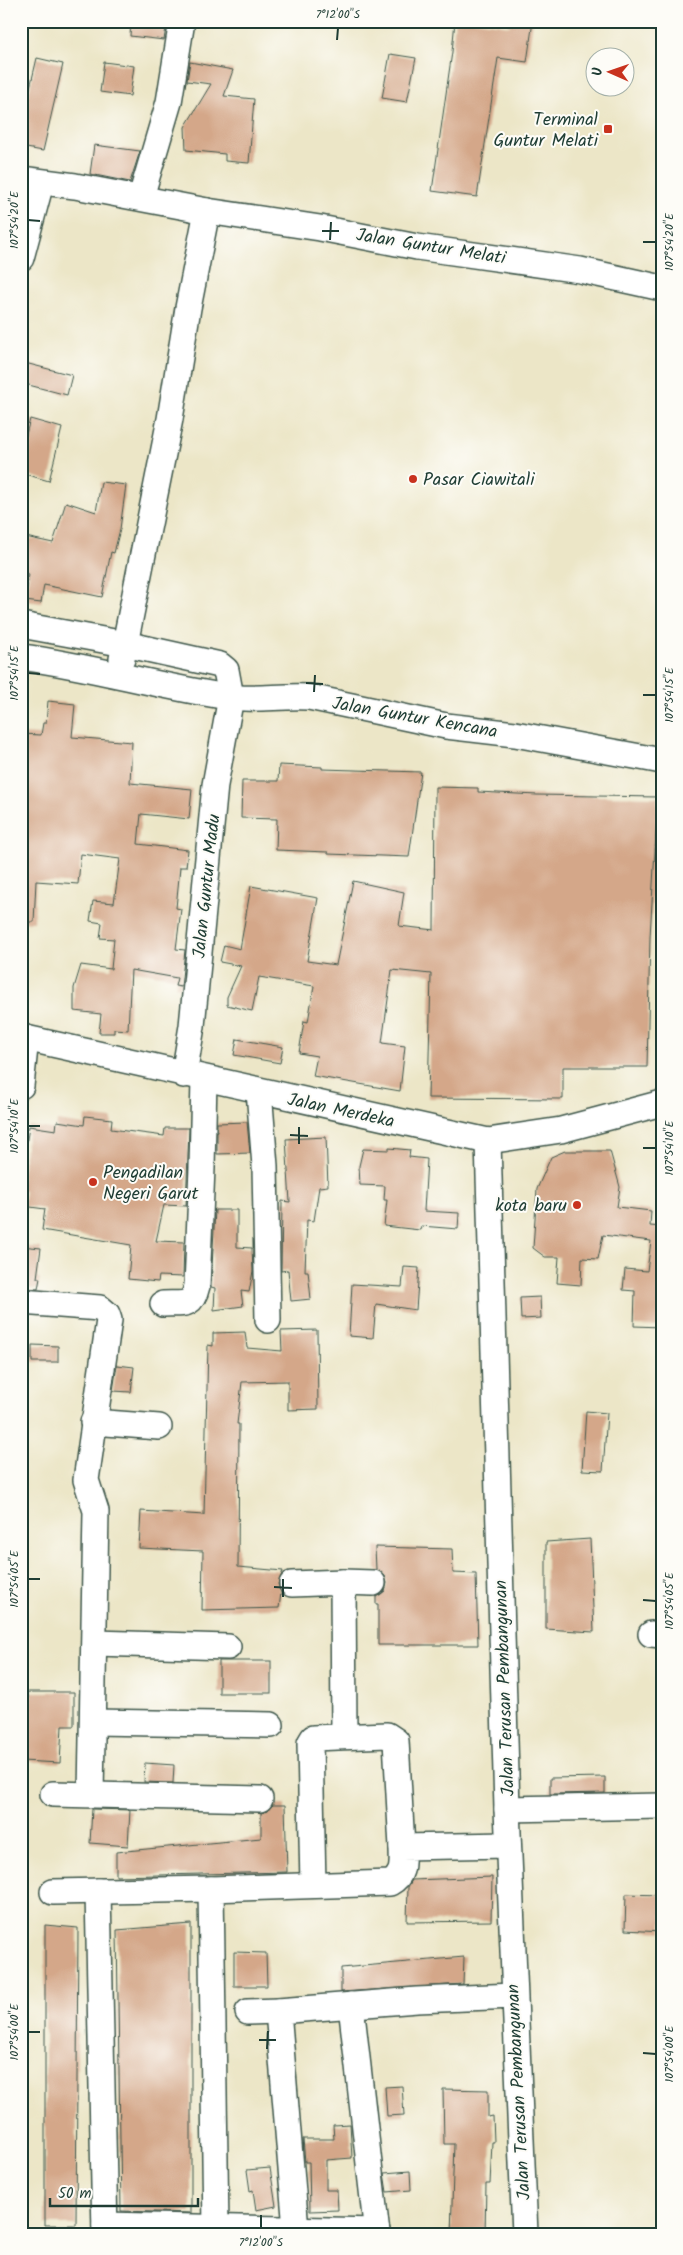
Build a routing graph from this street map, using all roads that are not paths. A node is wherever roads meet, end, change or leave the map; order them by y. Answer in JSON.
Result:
{"nodes":[{"id":1,"x":182,"y":21,"type":"edge"},
{"id":2,"x":31,"y":181,"type":"edge"},
{"id":3,"x":141,"y":198,"type":"junction"},
{"id":4,"x":208,"y":211,"type":"junction"},
{"id":5,"x":21,"y":258,"type":"edge"},
{"id":6,"x":662,"y":288,"type":"edge"},
{"id":7,"x":21,"y":626,"type":"edge"},
{"id":8,"x":125,"y":644,"type":"junction"},
{"id":9,"x":21,"y":657,"type":"edge"},
{"id":10,"x":118,"y":677,"type":"junction"},
{"id":11,"x":231,"y":697,"type":"junction"},
{"id":12,"x":662,"y":760,"type":"edge"},
{"id":13,"x":24,"y":1038,"type":"edge"},
{"id":14,"x":194,"y":1077,"type":"junction"},
{"id":15,"x":21,"y":1086,"type":"edge"},
{"id":16,"x":259,"y":1091,"type":"junction"},
{"id":17,"x":662,"y":1103,"type":"edge"},
{"id":18,"x":488,"y":1141,"type":"junction"},
{"id":19,"x":21,"y":1302,"type":"edge"},
{"id":20,"x":163,"y":1304,"type":"dead end"},
{"id":21,"x":268,"y":1320,"type":"dead end"},
{"id":22,"x":93,"y":1422,"type":"junction"},
{"id":23,"x":159,"y":1427,"type":"dead end"},
{"id":24,"x":343,"y":1582,"type":"junction"},
{"id":25,"x":373,"y":1583,"type":"dead end"},
{"id":26,"x":292,"y":1584,"type":"dead end"},
{"id":27,"x":95,"y":1643,"type":"junction"},
{"id":28,"x":228,"y":1647,"type":"dead end"},
{"id":29,"x":93,"y":1722,"type":"junction"},
{"id":30,"x":271,"y":1725,"type":"dead end"},
{"id":31,"x":344,"y":1736,"type":"junction"},
{"id":32,"x":53,"y":1794,"type":"dead end"},
{"id":33,"x":91,"y":1794,"type":"junction"},
{"id":34,"x":260,"y":1799,"type":"dead end"},
{"id":35,"x":662,"y":1806,"type":"edge"},
{"id":36,"x":507,"y":1809,"type":"junction"},
{"id":37,"x":508,"y":1845,"type":"junction"},
{"id":38,"x":402,"y":1847,"type":"junction"},
{"id":39,"x":313,"y":1885,"type":"junction"},
{"id":40,"x":210,"y":1889,"type":"junction"},
{"id":41,"x":98,"y":1891,"type":"junction"},
{"id":42,"x":53,"y":1892,"type":"dead end"},
{"id":43,"x":514,"y":1996,"type":"junction"},
{"id":44,"x":351,"y":2004,"type":"junction"},
{"id":45,"x":278,"y":2011,"type":"junction"},
{"id":46,"x":248,"y":2012,"type":"dead end"},
{"id":47,"x":216,"y":2228,"type":"junction"},
{"id":48,"x":105,"y":2229,"type":"edge"},
{"id":49,"x":296,"y":2229,"type":"junction"},
{"id":50,"x":377,"y":2232,"type":"edge"},
{"id":51,"x":525,"y":2234,"type":"edge"}],
"edges":[{"from":1,"to":3,"type":"street"},
{"from":2,"to":3,"type":"street","name":"Jalan Guntur Melati"},
{"from":2,"to":5,"type":"street"},
{"from":3,"to":4,"type":"street","name":"Jalan Guntur Melati"},
{"from":4,"to":6,"type":"street","name":"Jalan Guntur Melati"},
{"from":4,"to":8,"type":"street"},
{"from":7,"to":8,"type":"street"},
{"from":8,"to":10,"type":"street"},
{"from":8,"to":11,"type":"street"},
{"from":9,"to":10,"type":"street","name":"Jalan Guntur Kencana"},
{"from":10,"to":11,"type":"street","name":"Jalan Guntur Kencana"},
{"from":11,"to":12,"type":"street","name":"Jalan Guntur Kencana"},
{"from":11,"to":14,"type":"street","name":"Jalan Guntur Madu"},
{"from":13,"to":14,"type":"street","name":"Jalan Merdeka"},
{"from":13,"to":15,"type":"street"},
{"from":14,"to":16,"type":"street","name":"Jalan Merdeka"},
{"from":14,"to":20,"type":"street","name":"Jalan Guntur Madu"},
{"from":16,"to":18,"type":"street","name":"Jalan Merdeka"},
{"from":16,"to":21,"type":"street"},
{"from":17,"to":18,"type":"street","name":"Jalan Merdeka"},
{"from":18,"to":36,"type":"street","name":"Jalan Terusan Pembangunan"},
{"from":19,"to":22,"type":"street"},
{"from":22,"to":23,"type":"street"},
{"from":22,"to":27,"type":"street"},
{"from":24,"to":25,"type":"street"},
{"from":24,"to":26,"type":"street"},
{"from":24,"to":31,"type":"street"},
{"from":27,"to":28,"type":"street"},
{"from":27,"to":29,"type":"street"},
{"from":29,"to":30,"type":"street"},
{"from":29,"to":33,"type":"street"},
{"from":31,"to":38,"type":"street"},
{"from":31,"to":39,"type":"street"},
{"from":32,"to":33,"type":"street"},
{"from":33,"to":34,"type":"street"},
{"from":35,"to":36,"type":"street"},
{"from":36,"to":37,"type":"street","name":"Jalan Terusan Pembangunan"},
{"from":37,"to":38,"type":"street"},
{"from":37,"to":43,"type":"street","name":"Jalan Terusan Pembangunan"},
{"from":38,"to":39,"type":"street"},
{"from":39,"to":40,"type":"street"},
{"from":40,"to":41,"type":"street"},
{"from":40,"to":47,"type":"street"},
{"from":41,"to":42,"type":"street"},
{"from":41,"to":48,"type":"street"},
{"from":43,"to":44,"type":"street"},
{"from":43,"to":51,"type":"street","name":"Jalan Terusan Pembangunan"},
{"from":44,"to":45,"type":"street"},
{"from":44,"to":50,"type":"street"},
{"from":45,"to":46,"type":"street"},
{"from":45,"to":49,"type":"street"},
{"from":47,"to":48,"type":"street"},
{"from":47,"to":49,"type":"street"},
{"from":49,"to":50,"type":"street"}]}
